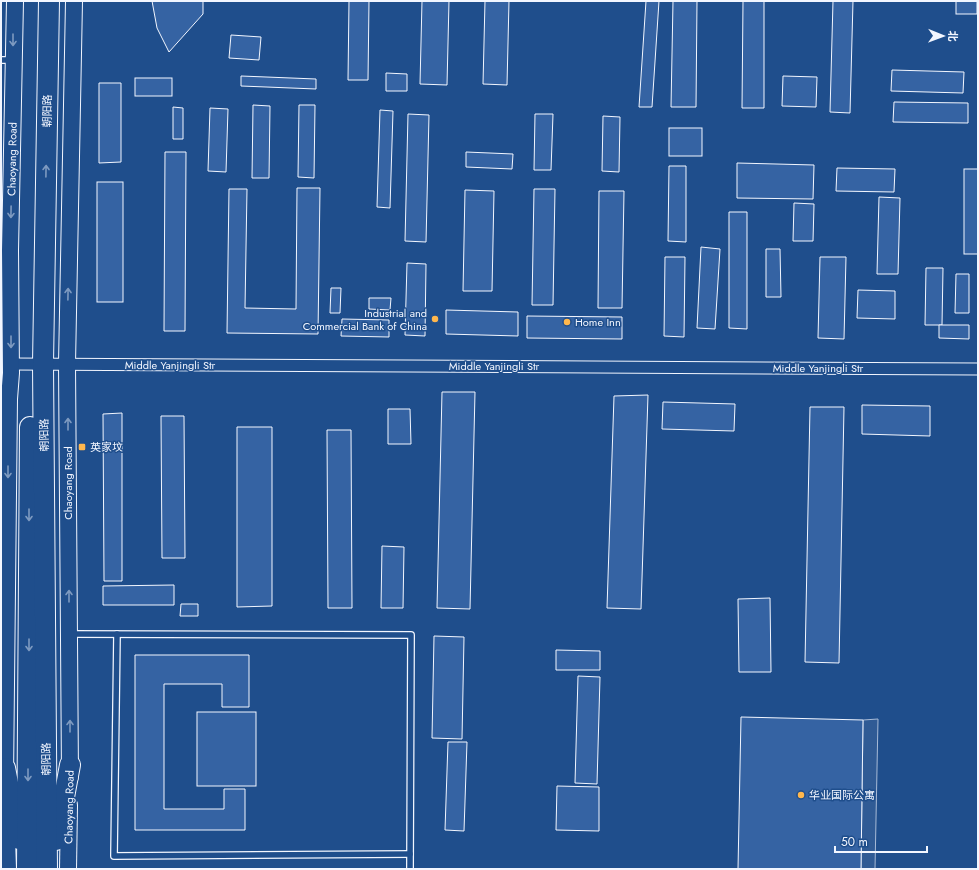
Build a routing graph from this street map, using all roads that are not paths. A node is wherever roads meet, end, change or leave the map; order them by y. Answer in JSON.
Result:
{"nodes":[{"id":1,"x":15,"y":1,"type":"edge"},
{"id":2,"x":36,"y":1,"type":"edge"},
{"id":3,"x":49,"y":1,"type":"edge"},
{"id":4,"x":74,"y":1,"type":"edge"},
{"id":5,"x":7,"y":60,"type":"edge"},
{"id":6,"x":28,"y":364,"type":"junction"},
{"id":7,"x":67,"y":364,"type":"junction"},
{"id":8,"x":978,"y":369,"type":"edge"},
{"id":9,"x":5,"y":544,"type":"edge"},
{"id":10,"x":69,"y":634,"type":"junction"},
{"id":11,"x":117,"y":634,"type":"junction"},
{"id":12,"x":70,"y":765,"type":"junction"},
{"id":13,"x":5,"y":768,"type":"junction"},
{"id":14,"x":410,"y":854,"type":"junction"},
{"id":15,"x":8,"y":869,"type":"edge"},
{"id":16,"x":26,"y":869,"type":"edge"},
{"id":17,"x":49,"y":869,"type":"edge"},
{"id":18,"x":68,"y":869,"type":"edge"},
{"id":19,"x":410,"y":869,"type":"edge"}],
"edges":[{"from":1,"to":5,"type":"street","name":"Chaoyang Road","one_way":true},
{"from":2,"to":6,"type":"highway","name":"朝阳路"},
{"from":6,"to":3,"type":"highway","name":"朝阳路","one_way":true},
{"from":7,"to":4,"type":"street","name":"Chaoyang Road","one_way":true},
{"from":5,"to":6,"type":"street","name":"Chaoyang Road","one_way":true},
{"from":6,"to":7,"type":"street","name":"Middle Yanjingli Str"},
{"from":6,"to":9,"type":"street","name":"Chaoyang Road","one_way":true},
{"from":6,"to":16,"type":"highway","name":"朝阳路","one_way":true},
{"from":6,"to":17,"type":"highway","name":"朝阳路"},
{"from":7,"to":8,"type":"street","name":"Middle Yanjingli Str"},
{"from":10,"to":7,"type":"street","name":"Chaoyang Road","one_way":true},
{"from":9,"to":13,"type":"street","name":"Chaoyang Road"},
{"from":10,"to":11,"type":"lane"},
{"from":12,"to":10,"type":"street","name":"Chaoyang Road","one_way":true},
{"from":11,"to":14,"type":"lane"},
{"from":11,"to":14,"type":"lane"},
{"from":12,"to":17,"type":"highway"},
{"from":12,"to":18,"type":"street","name":"Chaoyang Road"},
{"from":13,"to":15,"type":"street","name":"Chaoyang Road"},
{"from":13,"to":16,"type":"highway"},
{"from":14,"to":19,"type":"lane"}]}
